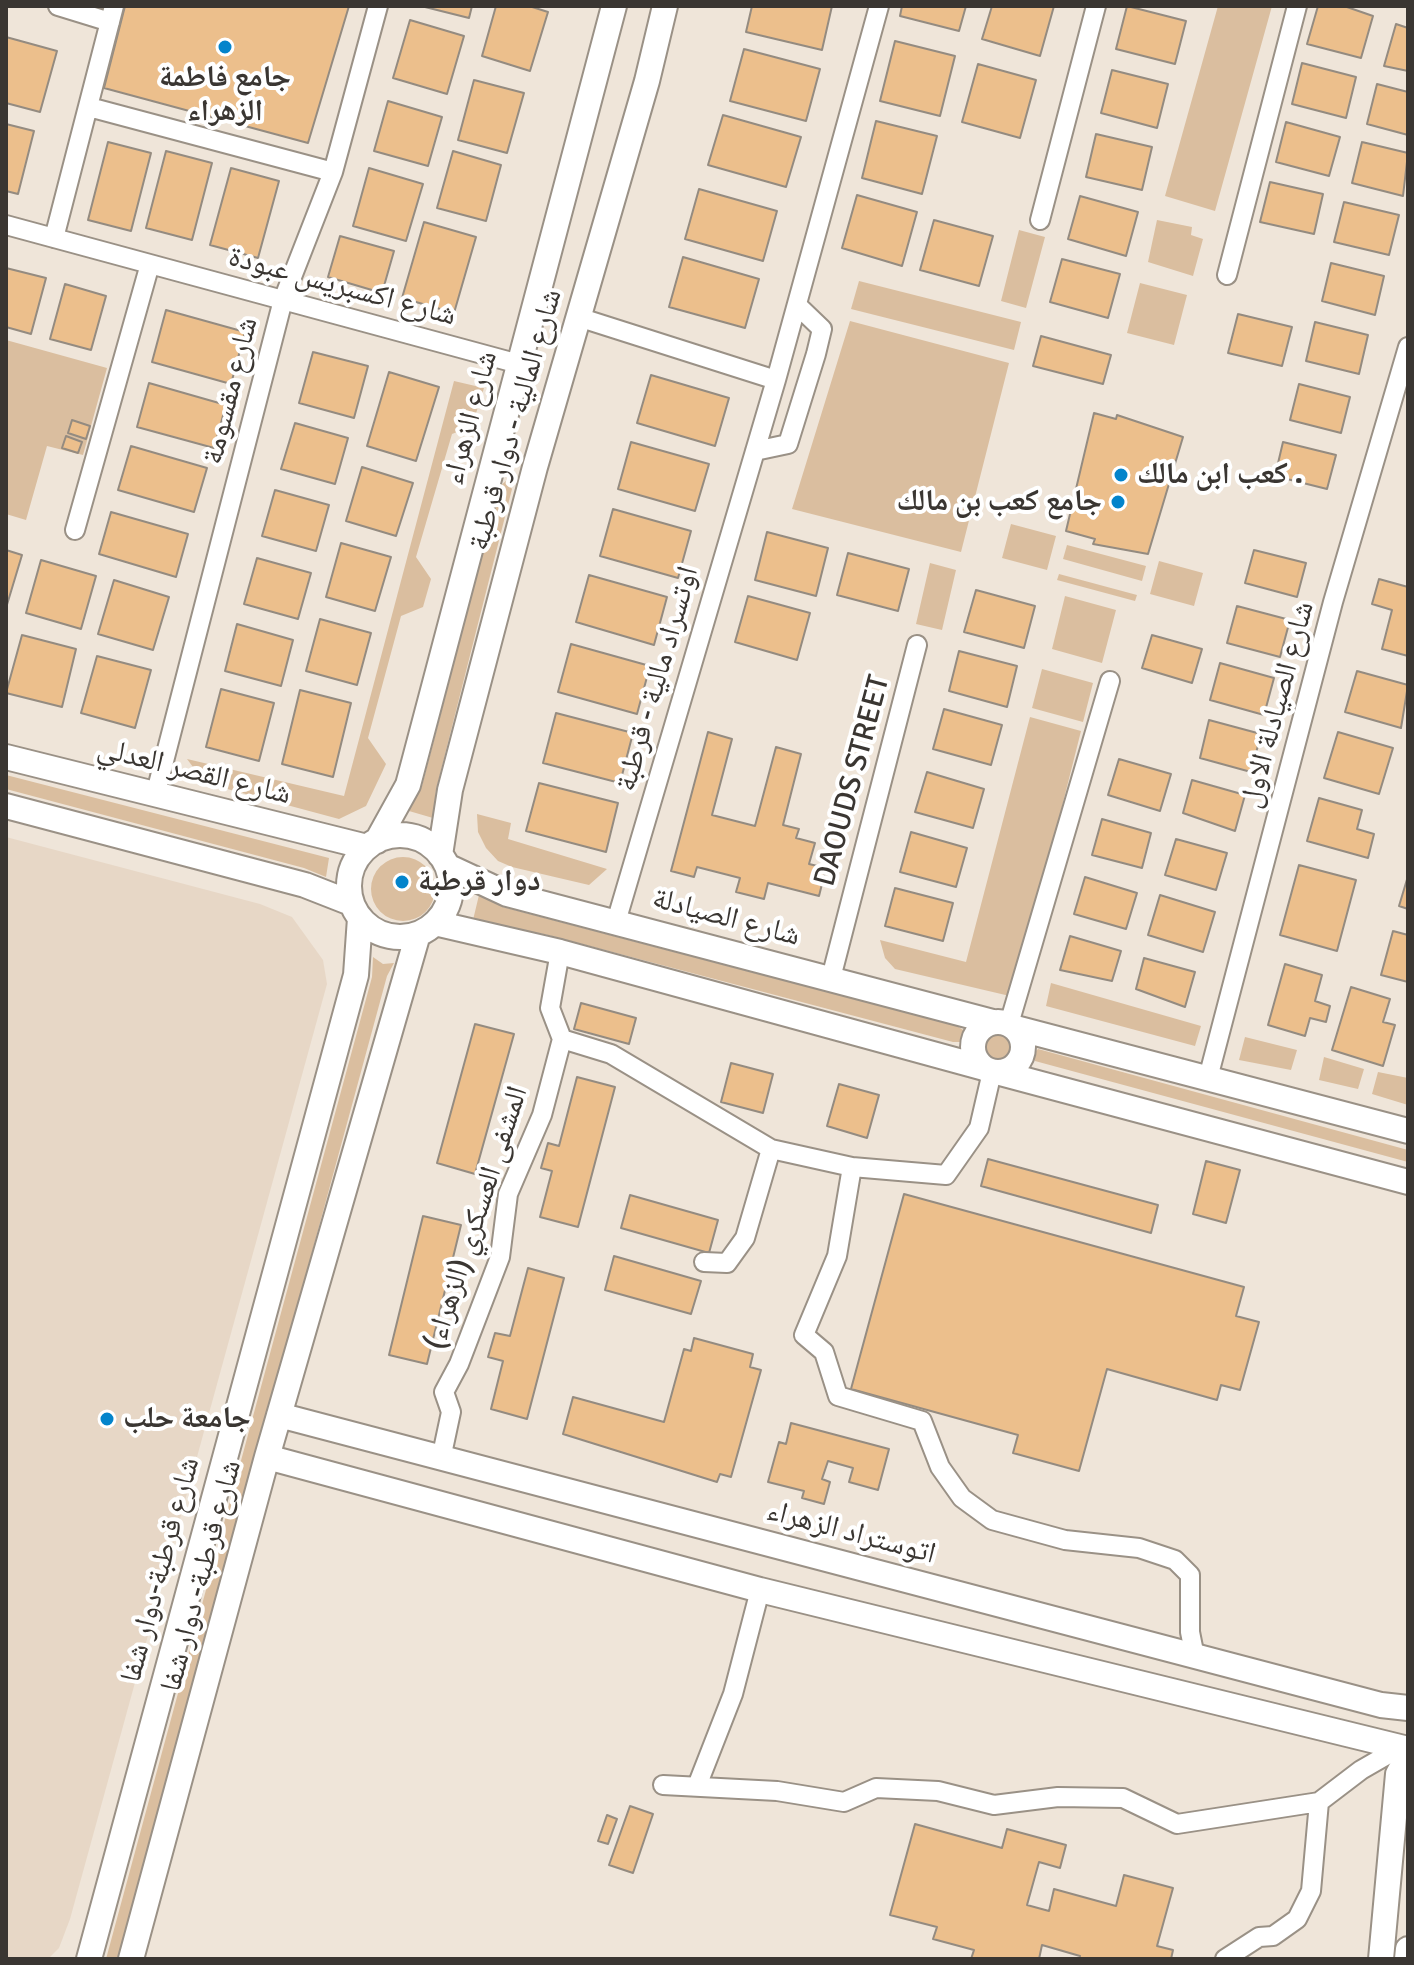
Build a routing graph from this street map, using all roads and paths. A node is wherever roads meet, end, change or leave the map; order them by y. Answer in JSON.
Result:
{"nodes":[{"id":1,"x":58,"y":6,"type":"edge"},
{"id":2,"x":378,"y":6,"type":"edge"},
{"id":3,"x":614,"y":6,"type":"edge"},
{"id":4,"x":665,"y":6,"type":"edge"},
{"id":5,"x":879,"y":6,"type":"edge"},
{"id":6,"x":1096,"y":6,"type":"edge"},
{"id":7,"x":1297,"y":6,"type":"edge"},
{"id":8,"x":112,"y":14,"type":"edge"},
{"id":9,"x":89,"y":107,"type":"junction"},
{"id":10,"x":333,"y":172,"type":"junction"},
{"id":11,"x":1040,"y":220,"type":"dead end"},
{"id":12,"x":6,"y":225,"type":"edge"},
{"id":13,"x":54,"y":238,"type":"junction"},
{"id":14,"x":150,"y":264,"type":"junction"},
{"id":15,"x":1227,"y":275,"type":"dead end"},
{"id":16,"x":283,"y":300,"type":"junction"},
{"id":17,"x":797,"y":305,"type":"junction"},
{"id":18,"x":578,"y":317,"type":"junction"},
{"id":19,"x":1408,"y":347,"type":"edge"},
{"id":20,"x":519,"y":364,"type":"junction"},
{"id":21,"x":776,"y":380,"type":"junction"},
{"id":22,"x":755,"y":451,"type":"junction"},
{"id":23,"x":494,"y":458,"type":"junction"},
{"id":24,"x":535,"y":467,"type":"junction"},
{"id":25,"x":75,"y":530,"type":"dead end"},
{"id":26,"x":917,"y":645,"type":"dead end"},
{"id":27,"x":1110,"y":681,"type":"dead end"},
{"id":28,"x":6,"y":757,"type":"edge"},
{"id":29,"x":155,"y":796,"type":"junction"},
{"id":30,"x":6,"y":806,"type":"edge"},
{"id":31,"x":372,"y":844,"type":"junction"},
{"id":32,"x":444,"y":860,"type":"junction"},
{"id":33,"x":356,"y":910,"type":"junction"},
{"id":34,"x":616,"y":922,"type":"junction"},
{"id":35,"x":427,"y":928,"type":"junction"},
{"id":36,"x":560,"y":952,"type":"junction"},
{"id":37,"x":831,"y":978,"type":"junction"},
{"id":38,"x":1006,"y":1025,"type":"junction"},
{"id":39,"x":562,"y":1039,"type":"junction"},
{"id":40,"x":992,"y":1071,"type":"junction"},
{"id":41,"x":1208,"y":1078,"type":"junction"},
{"id":42,"x":1408,"y":1131,"type":"edge"},
{"id":43,"x":771,"y":1149,"type":"junction"},
{"id":44,"x":852,"y":1167,"type":"junction"},
{"id":45,"x":1408,"y":1182,"type":"edge"},
{"id":46,"x":704,"y":1262,"type":"dead end"},
{"id":47,"x":279,"y":1415,"type":"junction"},
{"id":48,"x":267,"y":1457,"type":"junction"},
{"id":49,"x":441,"y":1459,"type":"junction"},
{"id":50,"x":760,"y":1590,"type":"junction"},
{"id":51,"x":1195,"y":1657,"type":"junction"},
{"id":52,"x":1408,"y":1708,"type":"edge"},
{"id":53,"x":1406,"y":1750,"type":"edge"},
{"id":54,"x":663,"y":1785,"type":"dead end"},
{"id":55,"x":697,"y":1786,"type":"junction"},
{"id":56,"x":1319,"y":1802,"type":"junction"},
{"id":57,"x":1397,"y":1901,"type":"edge"},
{"id":58,"x":1408,"y":1949,"type":"edge"},
{"id":59,"x":89,"y":1959,"type":"edge"},
{"id":60,"x":131,"y":1959,"type":"edge"},
{"id":61,"x":1225,"y":1959,"type":"edge"},
{"id":62,"x":1381,"y":1959,"type":"edge"},
{"id":63,"x":1407,"y":1959,"type":"edge"}],
"edges":[{"from":1,"to":8,"type":"street"},
{"from":2,"to":10,"type":"street","name":"شارع مقسومة"},
{"from":3,"to":20,"type":"street","name":"شارع الزهراء"},
{"from":4,"to":18,"type":"street","name":"شارع المالية - دوار قرطبة"},
{"from":5,"to":17,"type":"street","name":"اوتسراد مالية - قرطبة"},
{"from":6,"to":11,"type":"street"},
{"from":7,"to":15,"type":"street"},
{"from":8,"to":9,"type":"street"},
{"from":9,"to":10,"type":"street"},
{"from":9,"to":13,"type":"street"},
{"from":10,"to":16,"type":"street","name":"شارع مقسومة"},
{"from":12,"to":13,"type":"street","name":"شارع اكسبريس عبودة"},
{"from":13,"to":14,"type":"street","name":"شارع اكسبريس عبودة"},
{"from":14,"to":16,"type":"street","name":"شارع اكسبريس عبودة"},
{"from":14,"to":25,"type":"street"},
{"from":16,"to":20,"type":"street","name":"شارع اكسبريس عبودة"},
{"from":16,"to":29,"type":"street","name":"شارع مقسومة"},
{"from":17,"to":21,"type":"street","name":"اوتسراد مالية - قرطبة"},
{"from":17,"to":22,"type":"street"},
{"from":18,"to":21,"type":"street"},
{"from":18,"to":24,"type":"street","name":"شارع المالية - دوار قرطبة"},
{"from":19,"to":41,"type":"street","name":"شارع الصيادلة الاول"},
{"from":20,"to":23,"type":"street","name":"شارع الزهراء"},
{"from":21,"to":22,"type":"street","name":"اوتسراد مالية - قرطبة"},
{"from":22,"to":34,"type":"street","name":"اوتسراد مالية - قرطبة"},
{"from":23,"to":24,"type":"street"},
{"from":23,"to":31,"type":"street","name":"شارع الزهراء"},
{"from":24,"to":32,"type":"street","name":"شارع المالية - دوار قرطبة"},
{"from":26,"to":37,"type":"street","name":"DAOUDS STREET"},
{"from":27,"to":38,"type":"street"},
{"from":28,"to":29,"type":"street","name":"شارع القصر العدلي"},
{"from":29,"to":31,"type":"street","name":"شارع القصر العدلي"},
{"from":30,"to":33,"type":"street"},
{"from":31,"to":32,"type":"street"},
{"from":31,"to":33,"type":"street"},
{"from":32,"to":34,"type":"street","name":"شارع الصيادلة"},
{"from":32,"to":35,"type":"street"},
{"from":33,"to":35,"type":"street"},
{"from":33,"to":59,"type":"street","name":"شارع قرطبة-دوار شفا"},
{"from":34,"to":37,"type":"street","name":"شارع الصيادلة"},
{"from":35,"to":36,"type":"street"},
{"from":35,"to":47,"type":"street","name":"شارع قرطبة- دوار شفا"},
{"from":36,"to":39,"type":"street"},
{"from":36,"to":40,"type":"street"},
{"from":37,"to":38,"type":"street","name":"شارع الصيادلة"},
{"from":38,"to":40,"type":"street"},
{"from":38,"to":40,"type":"street"},
{"from":38,"to":41,"type":"street","name":"شارع الصيادلة"},
{"from":39,"to":43,"type":"street"},
{"from":39,"to":49,"type":"street","name":"المشفى العسكري (الزهراء)"},
{"from":40,"to":44,"type":"street"},
{"from":40,"to":45,"type":"street"},
{"from":41,"to":42,"type":"street","name":"شارع الصيادلة"},
{"from":43,"to":44,"type":"street"},
{"from":43,"to":46,"type":"street"},
{"from":44,"to":51,"type":"street"},
{"from":47,"to":48,"type":"street","name":"شارع قرطبة- دوار شفا"},
{"from":47,"to":49,"type":"street","name":"اتوستراد الزهراء"},
{"from":48,"to":50,"type":"street"},
{"from":48,"to":60,"type":"street","name":"شارع قرطبة- دوار شفا"},
{"from":49,"to":51,"type":"street","name":"اتوستراد الزهراء"},
{"from":50,"to":53,"type":"street"},
{"from":50,"to":55,"type":"street"},
{"from":51,"to":52,"type":"street","name":"اتوستراد الزهراء"},
{"from":53,"to":56,"type":"street"},
{"from":53,"to":57,"type":"street"},
{"from":54,"to":55,"type":"street"},
{"from":55,"to":56,"type":"street"},
{"from":56,"to":61,"type":"street"},
{"from":57,"to":62,"type":"street"},
{"from":58,"to":63,"type":"street"}]}
